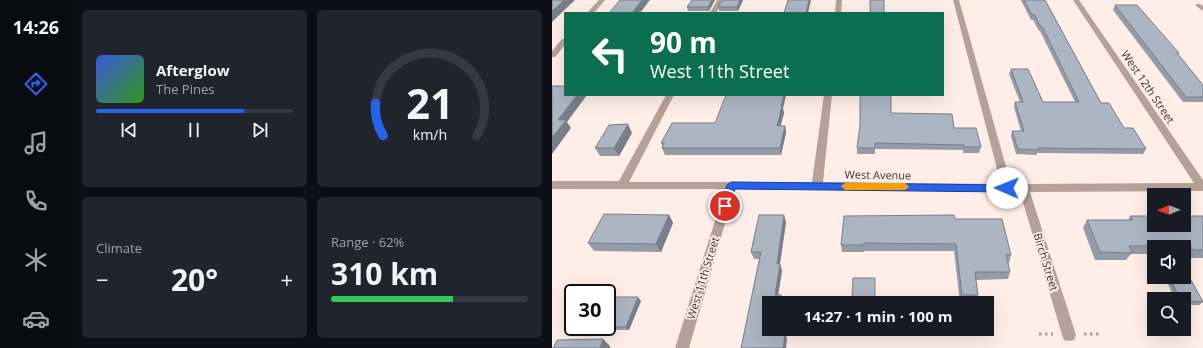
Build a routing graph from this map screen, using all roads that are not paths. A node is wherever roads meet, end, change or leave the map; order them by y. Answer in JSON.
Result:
{"nodes":[{"id":1,"x":602,"y":0,"type":"edge"},
{"id":2,"x":720,"y":0,"type":"edge"},
{"id":3,"x":839,"y":0,"type":"edge"},
{"id":4,"x":956,"y":0,"type":"edge"},
{"id":5,"x":1076,"y":0,"type":"edge"},
{"id":6,"x":591,"y":12,"type":"edge"},
{"id":7,"x":714,"y":12,"type":"edge"},
{"id":8,"x":838,"y":12,"type":"edge"},
{"id":9,"x":564,"y":42,"type":"edge"},
{"id":10,"x":552,"y":55,"type":"edge"},
{"id":11,"x":669,"y":96,"type":"edge"},
{"id":12,"x":828,"y":96,"type":"edge"},
{"id":13,"x":552,"y":185,"type":"edge"},
{"id":14,"x":731,"y":185,"type":"junction"},
{"id":15,"x":622,"y":186,"type":"junction"},
{"id":16,"x":817,"y":186,"type":"junction"},
{"id":17,"x":1202,"y":187,"type":"edge"},
{"id":18,"x":1007,"y":188,"type":"junction"},
{"id":19,"x":1024,"y":188,"type":"junction"},
{"id":20,"x":1069,"y":335,"type":"dead end"},
{"id":21,"x":682,"y":348,"type":"edge"}],
"edges":[{"from":1,"to":6,"type":"street"},
{"from":2,"to":7,"type":"street"},
{"from":3,"to":8,"type":"street"},
{"from":4,"to":18,"type":"street"},
{"from":5,"to":17,"type":"street","name":"West 12th Street"},
{"from":9,"to":10,"type":"street"},
{"from":11,"to":15,"type":"street"},
{"from":12,"to":16,"type":"street"},
{"from":13,"to":15,"type":"street","name":"West Avenue"},
{"from":14,"to":15,"type":"street","name":"West Avenue"},
{"from":14,"to":16,"type":"street","name":"West Avenue"},
{"from":14,"to":21,"type":"street","name":"West 11th Street"},
{"from":16,"to":18,"type":"street","name":"West Avenue"},
{"from":17,"to":19,"type":"street","name":"West Avenue"},
{"from":18,"to":19,"type":"street","name":"West Avenue"},
{"from":19,"to":20,"type":"street","name":"Birch Street"}]}
